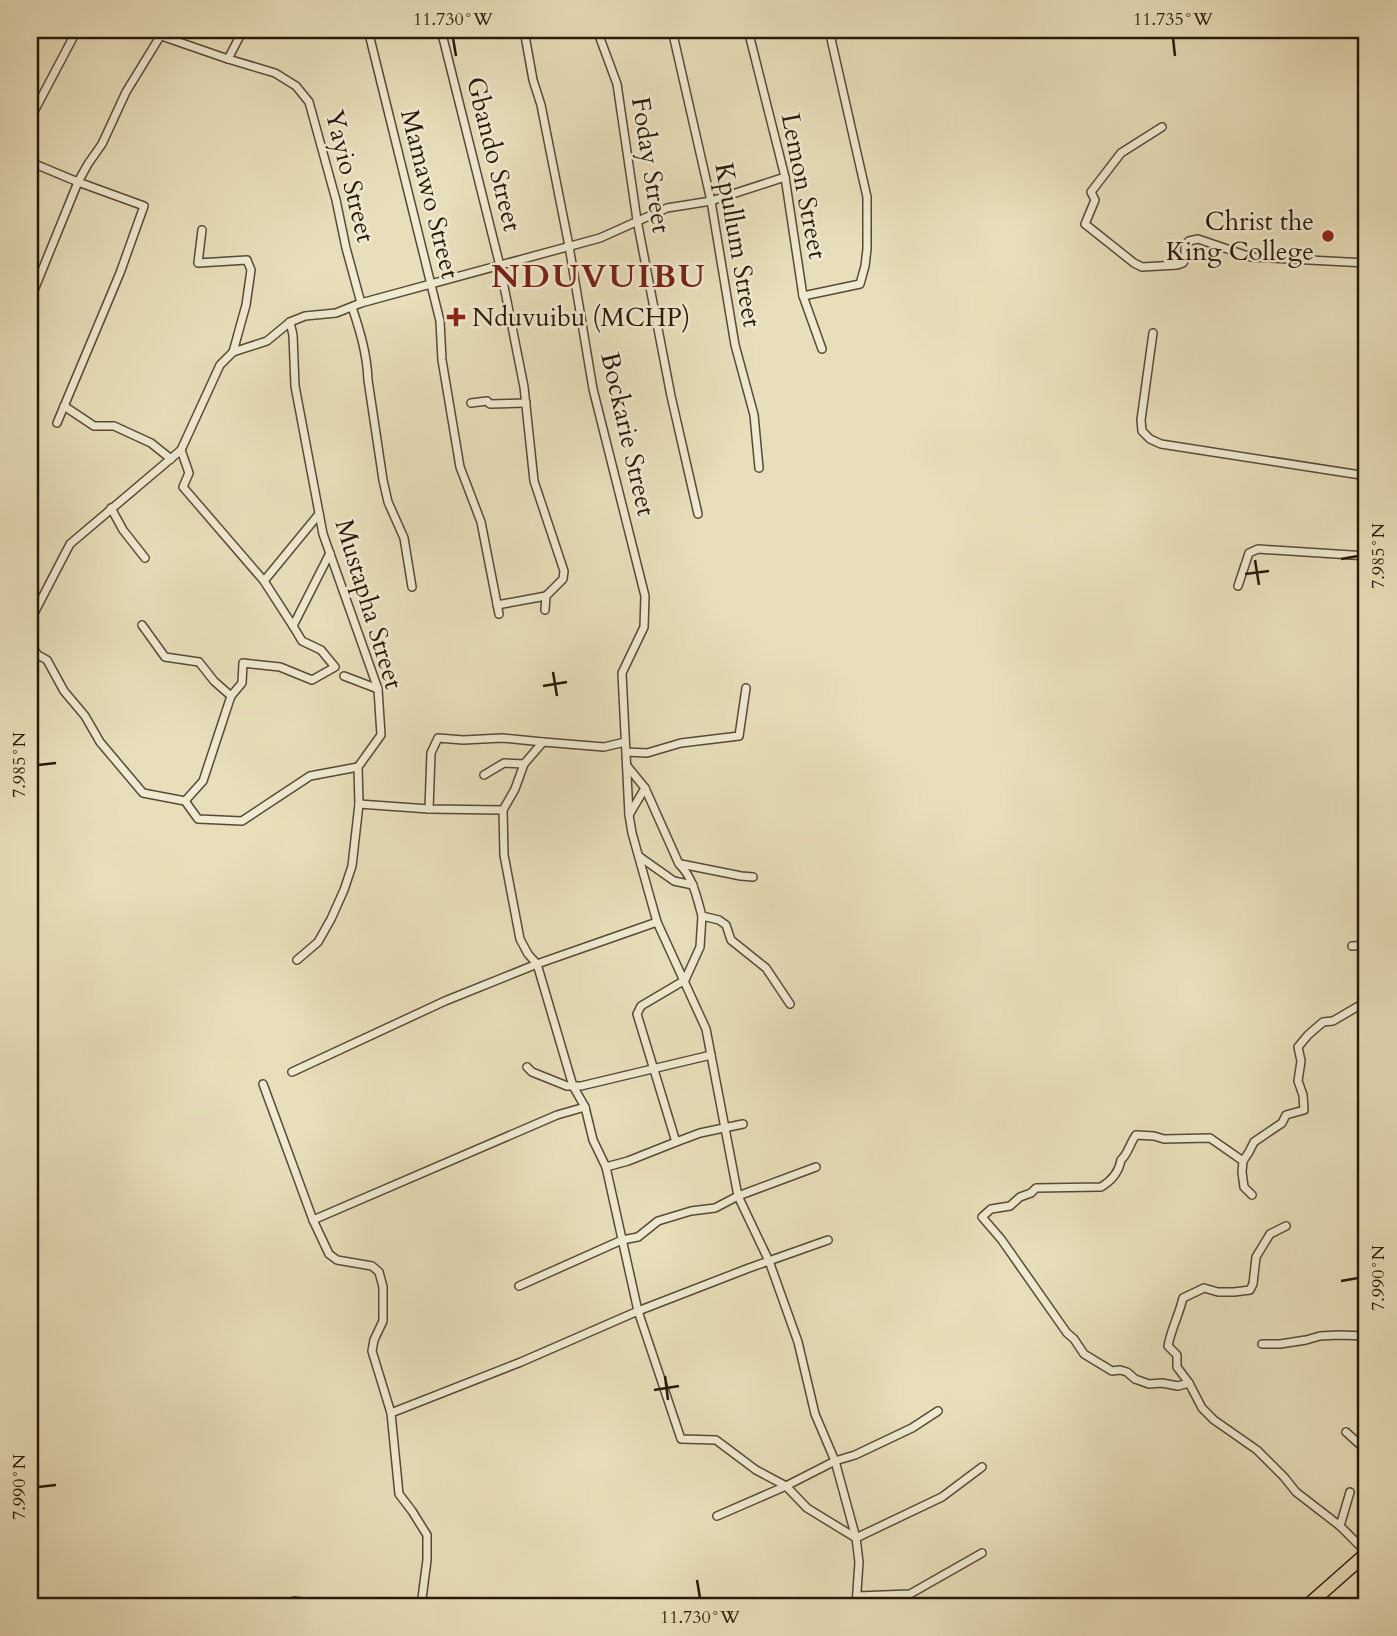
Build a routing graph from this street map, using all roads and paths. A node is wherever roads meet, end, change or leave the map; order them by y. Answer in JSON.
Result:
{"nodes":[{"id":1,"x":77,"y":30,"type":"edge"},
{"id":2,"x":145,"y":30,"type":"edge"},
{"id":3,"x":243,"y":30,"type":"edge"},
{"id":4,"x":368,"y":30,"type":"edge"},
{"id":5,"x":441,"y":30,"type":"edge"},
{"id":6,"x":524,"y":30,"type":"edge"},
{"id":7,"x":597,"y":30,"type":"edge"},
{"id":8,"x":672,"y":30,"type":"edge"},
{"id":9,"x":748,"y":30,"type":"edge"},
{"id":10,"x":829,"y":30,"type":"edge"},
{"id":11,"x":163,"y":33,"type":"edge"},
{"id":12,"x":228,"y":59,"type":"junction"},
{"id":13,"x":30,"y":120,"type":"edge"},
{"id":14,"x":1162,"y":127,"type":"dead end"},
{"id":15,"x":30,"y":162,"type":"edge"},
{"id":16,"x":785,"y":177,"type":"junction"},
{"id":17,"x":78,"y":182,"type":"junction"},
{"id":18,"x":711,"y":201,"type":"junction"},
{"id":19,"x":637,"y":220,"type":"junction"},
{"id":20,"x":202,"y":230,"type":"dead end"},
{"id":21,"x":569,"y":246,"type":"junction"},
{"id":22,"x":1367,"y":263,"type":"edge"},
{"id":23,"x":500,"y":266,"type":"junction"},
{"id":24,"x":431,"y":285,"type":"junction"},
{"id":25,"x":803,"y":296,"type":"junction"},
{"id":26,"x":30,"y":299,"type":"edge"},
{"id":27,"x":361,"y":303,"type":"junction"},
{"id":28,"x":352,"y":307,"type":"junction"},
{"id":29,"x":290,"y":322,"type":"junction"},
{"id":30,"x":1153,"y":333,"type":"dead end"},
{"id":31,"x":822,"y":349,"type":"dead end"},
{"id":32,"x":233,"y":352,"type":"junction"},
{"id":33,"x":471,"y":403,"type":"dead end"},
{"id":34,"x":526,"y":403,"type":"junction"},
{"id":35,"x":64,"y":406,"type":"junction"},
{"id":36,"x":57,"y":423,"type":"dead end"},
{"id":37,"x":181,"y":450,"type":"junction"},
{"id":38,"x":171,"y":459,"type":"junction"},
{"id":39,"x":760,"y":468,"type":"dead end"},
{"id":40,"x":1367,"y":476,"type":"edge"},
{"id":41,"x":111,"y":508,"type":"junction"},
{"id":42,"x":698,"y":513,"type":"dead end"},
{"id":43,"x":319,"y":514,"type":"junction"},
{"id":44,"x":330,"y":553,"type":"junction"},
{"id":45,"x":1367,"y":556,"type":"edge"},
{"id":46,"x":145,"y":558,"type":"dead end"},
{"id":47,"x":264,"y":581,"type":"junction"},
{"id":48,"x":1238,"y":586,"type":"dead end"},
{"id":49,"x":412,"y":587,"type":"dead end"},
{"id":50,"x":546,"y":596,"type":"junction"},
{"id":51,"x":497,"y":605,"type":"junction"},
{"id":52,"x":545,"y":610,"type":"dead end"},
{"id":53,"x":499,"y":614,"type":"dead end"},
{"id":54,"x":30,"y":621,"type":"edge"},
{"id":55,"x":142,"y":625,"type":"dead end"},
{"id":56,"x":293,"y":626,"type":"junction"},
{"id":57,"x":30,"y":645,"type":"edge"},
{"id":58,"x":344,"y":676,"type":"dead end"},
{"id":59,"x":746,"y":688,"type":"dead end"},
{"id":60,"x":378,"y":689,"type":"junction"},
{"id":61,"x":230,"y":696,"type":"junction"},
{"id":62,"x":543,"y":742,"type":"junction"},
{"id":63,"x":625,"y":742,"type":"junction"},
{"id":64,"x":626,"y":752,"type":"junction"},
{"id":65,"x":524,"y":764,"type":"junction"},
{"id":66,"x":626,"y":765,"type":"junction"},
{"id":67,"x":358,"y":767,"type":"junction"},
{"id":68,"x":484,"y":775,"type":"dead end"},
{"id":69,"x":645,"y":788,"type":"junction"},
{"id":70,"x":186,"y":800,"type":"junction"},
{"id":71,"x":359,"y":804,"type":"junction"},
{"id":72,"x":429,"y":809,"type":"junction"},
{"id":73,"x":503,"y":810,"type":"junction"},
{"id":74,"x":629,"y":816,"type":"junction"},
{"id":75,"x":640,"y":857,"type":"junction"},
{"id":76,"x":679,"y":864,"type":"junction"},
{"id":77,"x":753,"y":877,"type":"dead end"},
{"id":78,"x":693,"y":885,"type":"junction"},
{"id":79,"x":702,"y":916,"type":"junction"},
{"id":80,"x":657,"y":922,"type":"junction"},
{"id":81,"x":1367,"y":945,"type":"edge"},
{"id":82,"x":1352,"y":946,"type":"dead end"},
{"id":83,"x":297,"y":960,"type":"dead end"},
{"id":84,"x":537,"y":964,"type":"junction"},
{"id":85,"x":685,"y":981,"type":"junction"},
{"id":86,"x":790,"y":1004,"type":"dead end"},
{"id":87,"x":1362,"y":1004,"type":"dead end"},
{"id":88,"x":710,"y":1055,"type":"junction"},
{"id":89,"x":527,"y":1067,"type":"dead end"},
{"id":90,"x":654,"y":1068,"type":"junction"},
{"id":91,"x":292,"y":1072,"type":"dead end"},
{"id":92,"x":263,"y":1084,"type":"dead end"},
{"id":93,"x":573,"y":1086,"type":"junction"},
{"id":94,"x":584,"y":1107,"type":"junction"},
{"id":95,"x":743,"y":1124,"type":"dead end"},
{"id":96,"x":724,"y":1128,"type":"junction"},
{"id":97,"x":676,"y":1142,"type":"junction"},
{"id":98,"x":1243,"y":1161,"type":"junction"},
{"id":99,"x":606,"y":1167,"type":"junction"},
{"id":100,"x":816,"y":1167,"type":"dead end"},
{"id":101,"x":1252,"y":1195,"type":"dead end"},
{"id":102,"x":738,"y":1196,"type":"junction"},
{"id":103,"x":313,"y":1220,"type":"junction"},
{"id":104,"x":1286,"y":1226,"type":"dead end"},
{"id":105,"x":622,"y":1240,"type":"junction"},
{"id":106,"x":828,"y":1240,"type":"dead end"},
{"id":107,"x":769,"y":1261,"type":"junction"},
{"id":108,"x":519,"y":1286,"type":"dead end"},
{"id":109,"x":638,"y":1311,"type":"junction"},
{"id":110,"x":1367,"y":1336,"type":"edge"},
{"id":111,"x":1262,"y":1344,"type":"dead end"},
{"id":112,"x":1189,"y":1383,"type":"junction"},
{"id":113,"x":938,"y":1411,"type":"dead end"},
{"id":114,"x":391,"y":1413,"type":"junction"},
{"id":115,"x":1346,"y":1432,"type":"dead end"},
{"id":116,"x":1367,"y":1451,"type":"edge"},
{"id":117,"x":835,"y":1461,"type":"junction"},
{"id":118,"x":982,"y":1467,"type":"dead end"},
{"id":119,"x":786,"y":1486,"type":"junction"},
{"id":120,"x":1350,"y":1493,"type":"dead end"},
{"id":121,"x":717,"y":1516,"type":"dead end"},
{"id":122,"x":1340,"y":1526,"type":"junction"},
{"id":123,"x":856,"y":1538,"type":"junction"},
{"id":124,"x":982,"y":1553,"type":"dead end"},
{"id":125,"x":1367,"y":1553,"type":"edge"},
{"id":126,"x":857,"y":1596,"type":"junction"},
{"id":127,"x":284,"y":1606,"type":"edge"},
{"id":128,"x":330,"y":1606,"type":"edge"},
{"id":129,"x":421,"y":1606,"type":"edge"},
{"id":130,"x":856,"y":1606,"type":"edge"},
{"id":131,"x":1307,"y":1606,"type":"edge"}],
"edges":[{"from":1,"to":13,"type":"street"},
{"from":2,"to":11,"type":"street"},
{"from":3,"to":12,"type":"street"},
{"from":4,"to":24,"type":"street","name":"Mamawo Street"},
{"from":5,"to":23,"type":"street","name":"Gbando Street"},
{"from":6,"to":21,"type":"street","name":"Bockarie Street"},
{"from":7,"to":19,"type":"street","name":"Foday Street"},
{"from":8,"to":18,"type":"street","name":"Kpullum Street"},
{"from":9,"to":16,"type":"street","name":"Lemon Street"},
{"from":10,"to":25,"type":"street"},
{"from":11,"to":12,"type":"street"},
{"from":11,"to":17,"type":"street"},
{"from":12,"to":27,"type":"street","name":"Yayio Street"},
{"from":14,"to":22,"type":"street"},
{"from":15,"to":17,"type":"street"},
{"from":16,"to":18,"type":"street"},
{"from":16,"to":25,"type":"street","name":"Lemon Street"},
{"from":17,"to":26,"type":"street"},
{"from":17,"to":35,"type":"street"},
{"from":18,"to":19,"type":"street"},
{"from":18,"to":39,"type":"street","name":"Kpullum Street"},
{"from":19,"to":21,"type":"street"},
{"from":19,"to":42,"type":"street","name":"Foday Street"},
{"from":20,"to":32,"type":"street"},
{"from":21,"to":23,"type":"street"},
{"from":21,"to":63,"type":"street","name":"Bockarie Street"},
{"from":23,"to":24,"type":"street"},
{"from":23,"to":34,"type":"street","name":"Gbando Street"},
{"from":24,"to":27,"type":"street"},
{"from":24,"to":51,"type":"street","name":"Mamawo Street"},
{"from":25,"to":31,"type":"street","name":"Lemon Street"},
{"from":27,"to":28,"type":"street"},
{"from":28,"to":29,"type":"street"},
{"from":28,"to":49,"type":"street"},
{"from":29,"to":32,"type":"street"},
{"from":29,"to":43,"type":"street","name":"Mustapha Street"},
{"from":30,"to":40,"type":"street"},
{"from":32,"to":37,"type":"street"},
{"from":33,"to":34,"type":"street"},
{"from":34,"to":50,"type":"street","name":"Gbando Street"},
{"from":35,"to":36,"type":"street"},
{"from":35,"to":38,"type":"street"},
{"from":37,"to":38,"type":"street"},
{"from":37,"to":47,"type":"street"},
{"from":38,"to":41,"type":"street"},
{"from":41,"to":46,"type":"street"},
{"from":41,"to":54,"type":"street"},
{"from":43,"to":44,"type":"street","name":"Mustapha Street"},
{"from":43,"to":47,"type":"street"},
{"from":44,"to":56,"type":"street"},
{"from":44,"to":60,"type":"street","name":"Mustapha Street"},
{"from":45,"to":48,"type":"street"},
{"from":47,"to":56,"type":"street"},
{"from":50,"to":51,"type":"street"},
{"from":50,"to":52,"type":"street","name":"Gbando Street"},
{"from":51,"to":53,"type":"street","name":"Mamawo Street"},
{"from":55,"to":61,"type":"street"},
{"from":56,"to":61,"type":"street"},
{"from":57,"to":70,"type":"street"},
{"from":58,"to":60,"type":"street"},
{"from":59,"to":64,"type":"street"},
{"from":60,"to":67,"type":"street","name":"Mustapha Street"},
{"from":61,"to":70,"type":"street"},
{"from":62,"to":63,"type":"street"},
{"from":62,"to":65,"type":"street"},
{"from":62,"to":72,"type":"street"},
{"from":63,"to":64,"type":"street","name":"Bockarie Street"},
{"from":64,"to":66,"type":"street","name":"Bockarie Street"},
{"from":65,"to":68,"type":"street"},
{"from":65,"to":73,"type":"street"},
{"from":66,"to":69,"type":"street"},
{"from":66,"to":74,"type":"street","name":"Bockarie Street"},
{"from":67,"to":70,"type":"street"},
{"from":67,"to":71,"type":"street"},
{"from":69,"to":74,"type":"street"},
{"from":69,"to":76,"type":"street"},
{"from":71,"to":72,"type":"street"},
{"from":71,"to":83,"type":"street"},
{"from":72,"to":73,"type":"street"},
{"from":73,"to":84,"type":"street"},
{"from":74,"to":75,"type":"street","name":"Bockarie Street"},
{"from":75,"to":78,"type":"street"},
{"from":75,"to":80,"type":"street","name":"Bockarie Street"},
{"from":76,"to":77,"type":"street"},
{"from":76,"to":78,"type":"street"},
{"from":78,"to":79,"type":"street"},
{"from":79,"to":85,"type":"street"},
{"from":79,"to":86,"type":"street"},
{"from":80,"to":84,"type":"street"},
{"from":80,"to":85,"type":"street","name":"Bockarie Street"},
{"from":81,"to":82,"type":"street"},
{"from":84,"to":91,"type":"street"},
{"from":84,"to":93,"type":"street"},
{"from":85,"to":88,"type":"street","name":"Bockarie Street"},
{"from":85,"to":90,"type":"street"},
{"from":87,"to":98,"type":"street"},
{"from":88,"to":90,"type":"street"},
{"from":88,"to":96,"type":"street","name":"Bockarie Street"},
{"from":89,"to":93,"type":"street"},
{"from":90,"to":93,"type":"street"},
{"from":90,"to":97,"type":"street"},
{"from":92,"to":103,"type":"street"},
{"from":93,"to":94,"type":"street"},
{"from":94,"to":99,"type":"street"},
{"from":94,"to":103,"type":"street"},
{"from":95,"to":96,"type":"street"},
{"from":96,"to":97,"type":"street"},
{"from":96,"to":102,"type":"street","name":"Bockarie Street"},
{"from":97,"to":99,"type":"street"},
{"from":98,"to":101,"type":"street"},
{"from":98,"to":112,"type":"street"},
{"from":99,"to":105,"type":"street"},
{"from":100,"to":102,"type":"street"},
{"from":102,"to":105,"type":"street"},
{"from":102,"to":107,"type":"street","name":"Bockarie Street"},
{"from":103,"to":114,"type":"street"},
{"from":104,"to":112,"type":"street"},
{"from":105,"to":108,"type":"street"},
{"from":105,"to":109,"type":"street"},
{"from":106,"to":107,"type":"street"},
{"from":107,"to":109,"type":"street"},
{"from":107,"to":117,"type":"street","name":"Bockarie Street"},
{"from":109,"to":114,"type":"street"},
{"from":109,"to":119,"type":"street"},
{"from":110,"to":111,"type":"street"},
{"from":112,"to":122,"type":"street"},
{"from":113,"to":117,"type":"street"},
{"from":114,"to":129,"type":"street"},
{"from":115,"to":116,"type":"street"},
{"from":117,"to":119,"type":"street"},
{"from":117,"to":123,"type":"street","name":"Bockarie Street"},
{"from":118,"to":123,"type":"street"},
{"from":119,"to":121,"type":"street"},
{"from":119,"to":123,"type":"street"},
{"from":120,"to":122,"type":"street"},
{"from":122,"to":125,"type":"street"},
{"from":123,"to":126,"type":"street","name":"Bockarie Street"},
{"from":124,"to":126,"type":"street"},
{"from":125,"to":131,"type":"main road"},
{"from":126,"to":130,"type":"street","name":"Bockarie Street"},
{"from":127,"to":128,"type":"street"}]}
